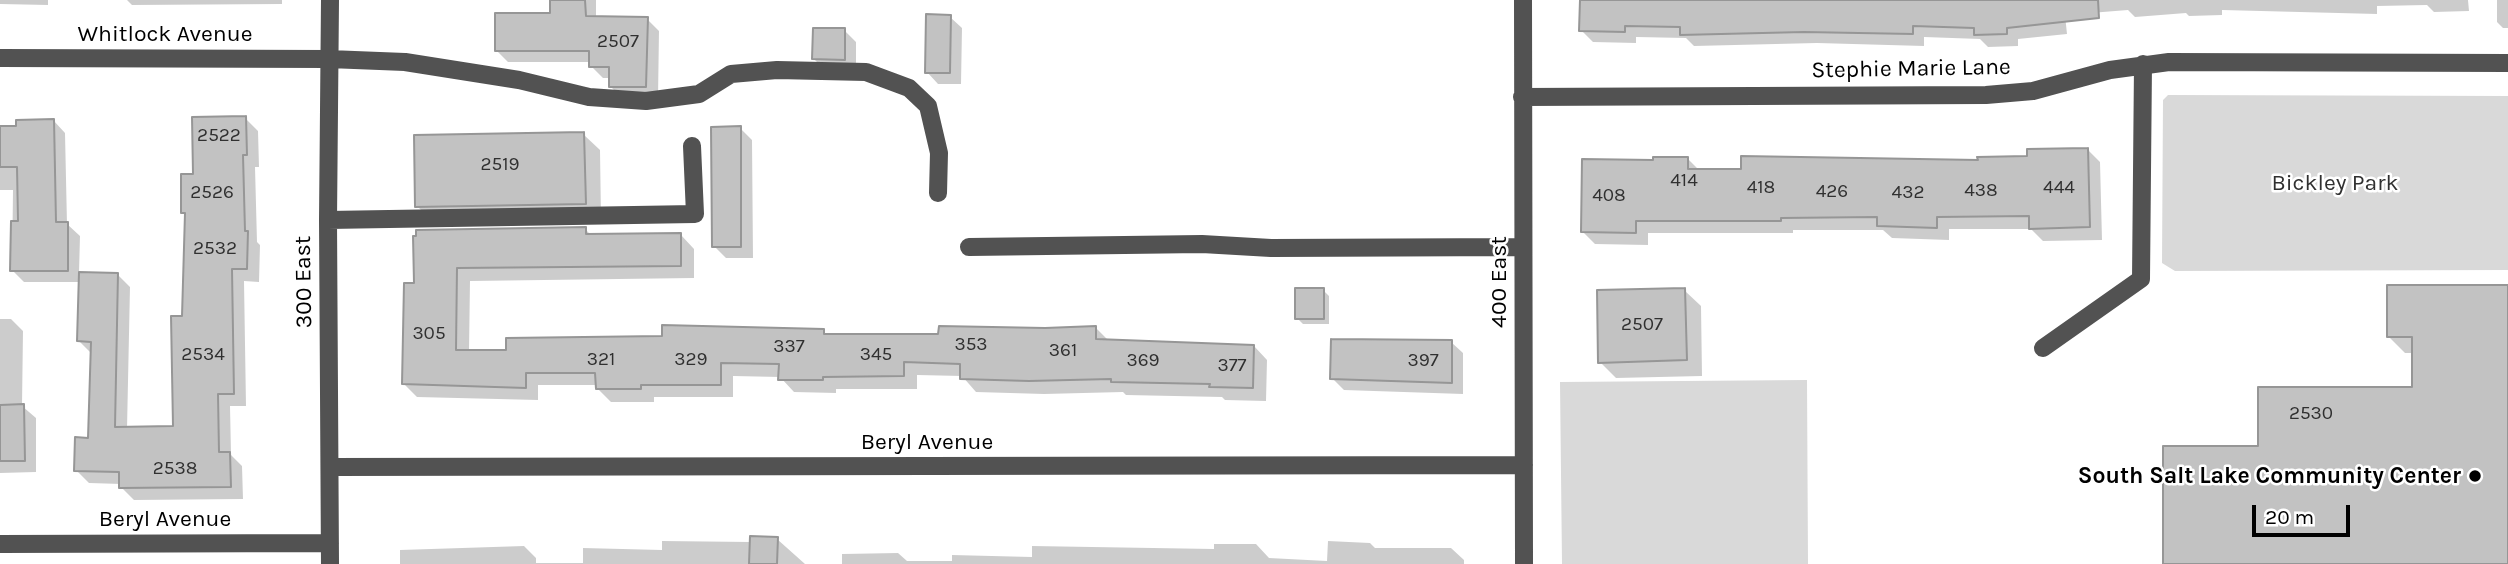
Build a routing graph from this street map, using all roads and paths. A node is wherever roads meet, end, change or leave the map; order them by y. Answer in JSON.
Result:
{"nodes":[{"id":1,"x":330,"y":0,"type":"edge"},
{"id":2,"x":1522,"y":0,"type":"edge"},
{"id":3,"x":0,"y":58,"type":"edge"},
{"id":4,"x":329,"y":59,"type":"junction"},
{"id":5,"x":2508,"y":63,"type":"edge"},
{"id":6,"x":2143,"y":64,"type":"junction"},
{"id":7,"x":1522,"y":97,"type":"junction"},
{"id":8,"x":692,"y":146,"type":"dead end"},
{"id":9,"x":938,"y":192,"type":"dead end"},
{"id":10,"x":328,"y":220,"type":"junction"},
{"id":11,"x":969,"y":247,"type":"dead end"},
{"id":12,"x":1523,"y":247,"type":"junction"},
{"id":13,"x":2043,"y":348,"type":"dead end"},
{"id":14,"x":1524,"y":465,"type":"junction"},
{"id":15,"x":331,"y":467,"type":"junction"},
{"id":16,"x":330,"y":543,"type":"junction"},
{"id":17,"x":0,"y":544,"type":"edge"},
{"id":18,"x":330,"y":564,"type":"edge"},
{"id":19,"x":1524,"y":564,"type":"edge"}],
"edges":[{"from":1,"to":4,"type":"street","name":"300 East"},
{"from":2,"to":7,"type":"street","name":"400 East"},
{"from":3,"to":4,"type":"street","name":"Whitlock Avenue"},
{"from":4,"to":9,"type":"street","name":"Whitlock Avenue"},
{"from":4,"to":10,"type":"street","name":"300 East"},
{"from":5,"to":6,"type":"street","name":"Stephie Marie Lane"},
{"from":6,"to":7,"type":"street","name":"Stephie Marie Lane"},
{"from":6,"to":13,"type":"street"},
{"from":7,"to":12,"type":"street","name":"400 East"},
{"from":8,"to":10,"type":"street"},
{"from":10,"to":15,"type":"street","name":"300 East"},
{"from":11,"to":12,"type":"street"},
{"from":12,"to":14,"type":"street","name":"400 East"},
{"from":14,"to":15,"type":"street","name":"Beryl Avenue"},
{"from":14,"to":19,"type":"street","name":"400 East"},
{"from":15,"to":16,"type":"street","name":"300 East"},
{"from":16,"to":17,"type":"street","name":"Beryl Avenue"},
{"from":16,"to":18,"type":"street","name":"300 East"}]}
